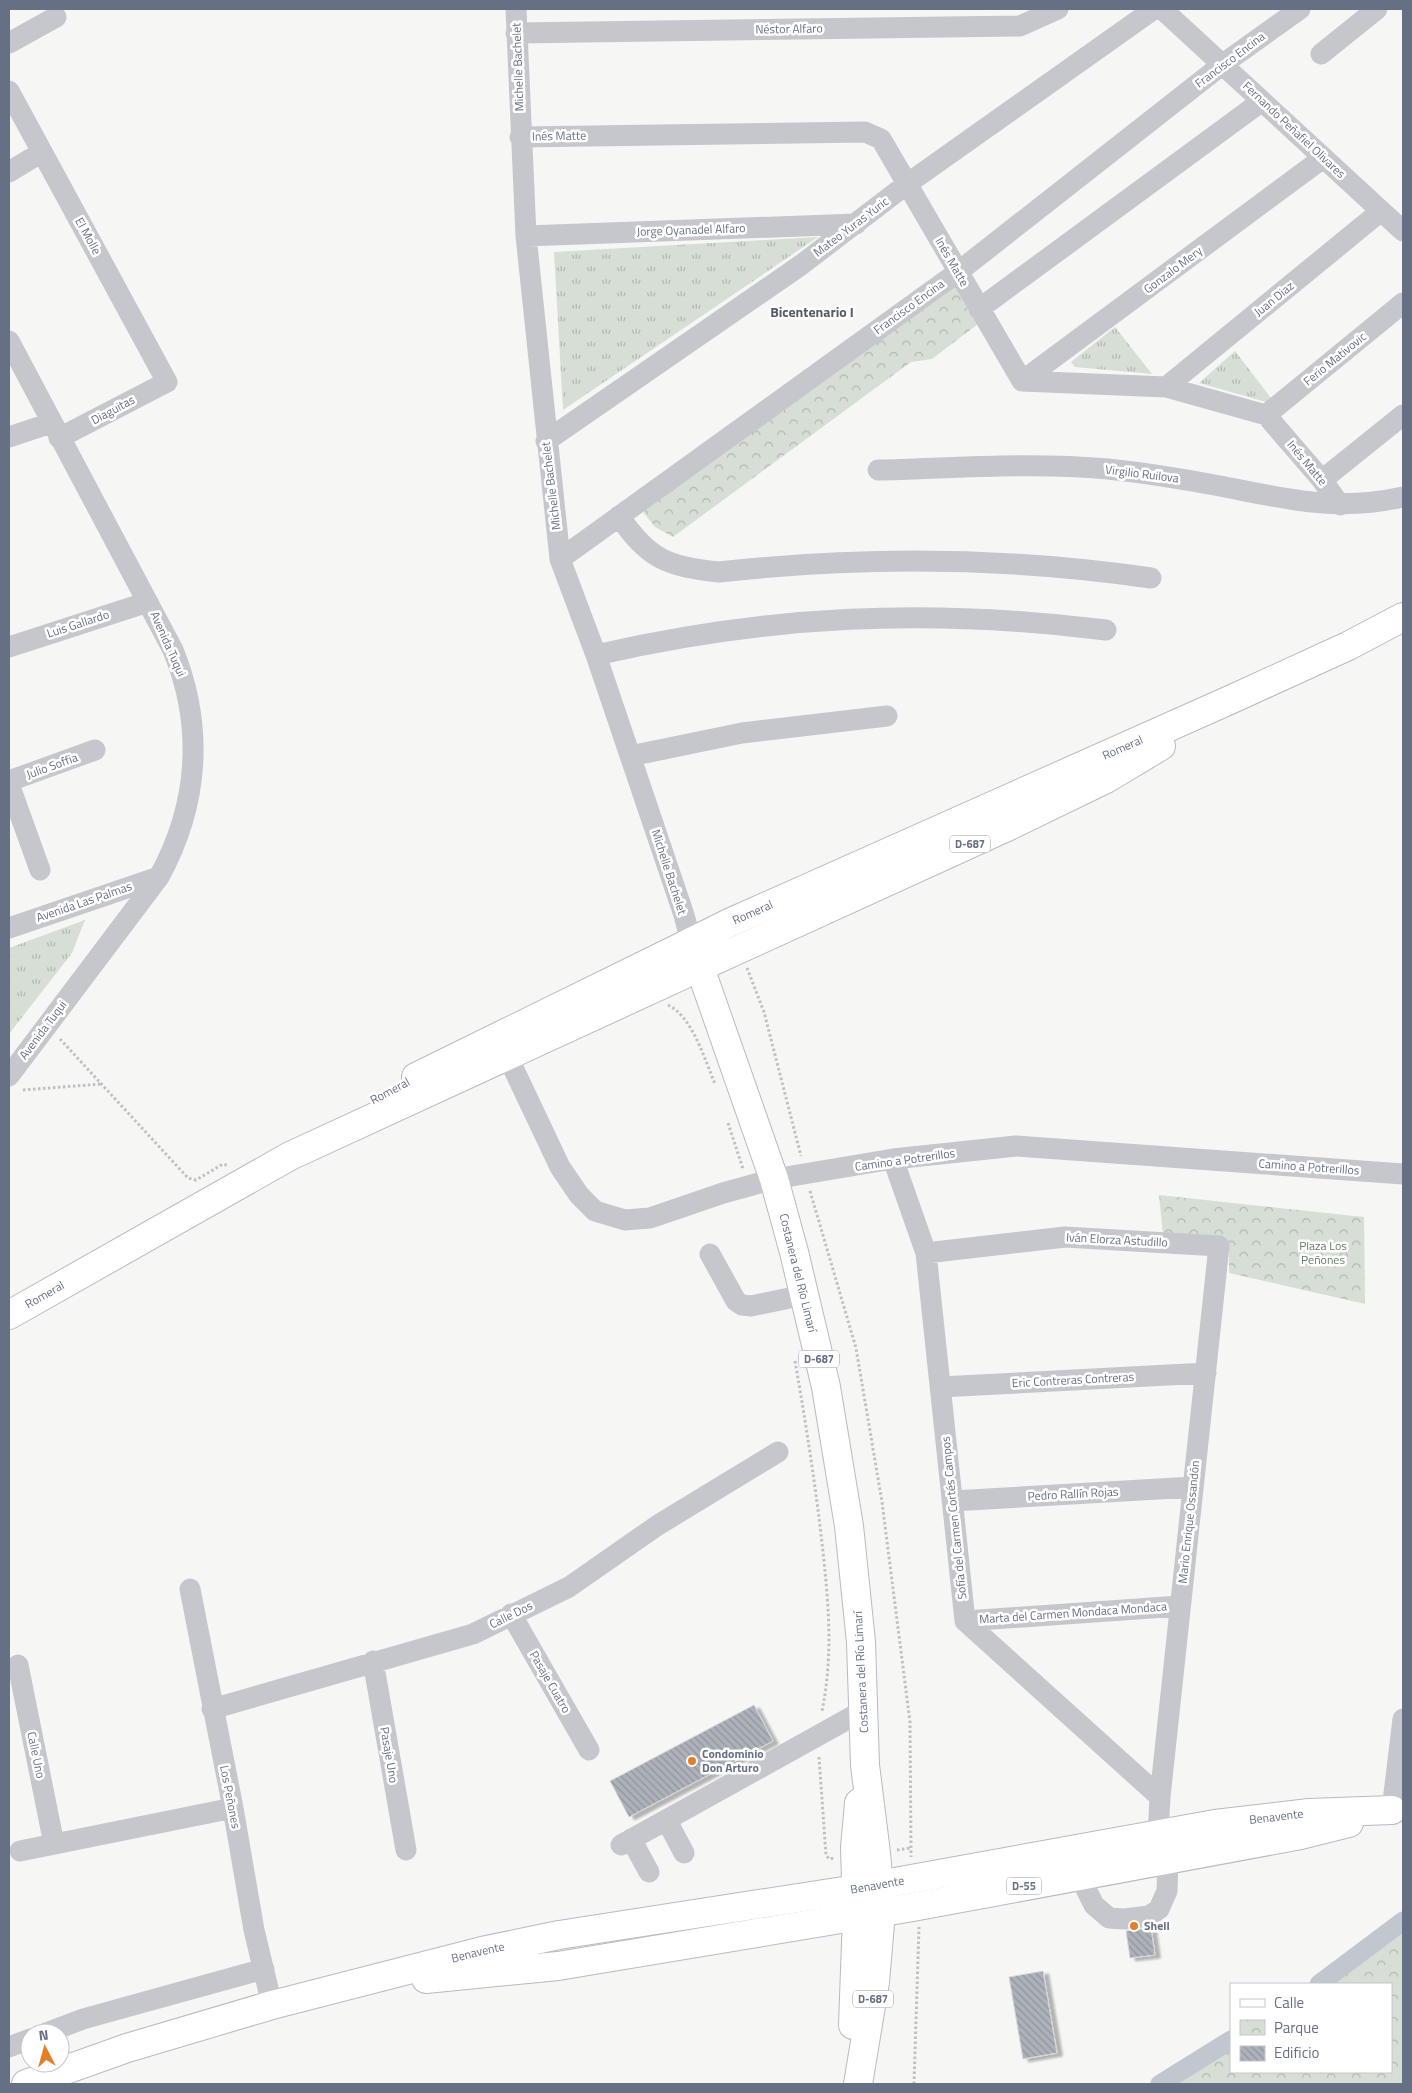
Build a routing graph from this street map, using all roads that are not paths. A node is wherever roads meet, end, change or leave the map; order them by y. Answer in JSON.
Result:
{"nodes":[{"id":1,"x":516,"y":9,"type":"edge"},
{"id":2,"x":1058,"y":9,"type":"edge"},
{"id":3,"x":1154,"y":9,"type":"edge"},
{"id":4,"x":1162,"y":9,"type":"edge"},
{"id":5,"x":1300,"y":9,"type":"edge"},
{"id":6,"x":1377,"y":9,"type":"edge"},
{"id":7,"x":56,"y":17,"type":"dead end"},
{"id":8,"x":516,"y":33,"type":"junction"},
{"id":9,"x":9,"y":43,"type":"edge"},
{"id":10,"x":1321,"y":54,"type":"dead end"},
{"id":11,"x":1222,"y":64,"type":"junction"},
{"id":12,"x":9,"y":91,"type":"edge"},
{"id":13,"x":1262,"y":101,"type":"junction"},
{"id":14,"x":520,"y":137,"type":"junction"},
{"id":15,"x":42,"y":152,"type":"junction"},
{"id":16,"x":1324,"y":158,"type":"junction"},
{"id":17,"x":9,"y":172,"type":"edge"},
{"id":18,"x":907,"y":184,"type":"junction"},
{"id":19,"x":1382,"y":211,"type":"junction"},
{"id":20,"x":856,"y":224,"type":"junction"},
{"id":21,"x":1403,"y":232,"type":"edge"},
{"id":22,"x":526,"y":236,"type":"junction"},
{"id":23,"x":958,"y":272,"type":"junction"},
{"id":24,"x":1403,"y":303,"type":"edge"},
{"id":25,"x":980,"y":309,"type":"junction"},
{"id":26,"x":9,"y":341,"type":"edge"},
{"id":27,"x":167,"y":382,"type":"joint"},
{"id":28,"x":1022,"y":382,"type":"junction"},
{"id":29,"x":1166,"y":387,"type":"junction"},
{"id":30,"x":1266,"y":415,"type":"junction"},
{"id":31,"x":1403,"y":416,"type":"edge"},
{"id":32,"x":55,"y":431,"type":"junction"},
{"id":33,"x":9,"y":437,"type":"edge"},
{"id":34,"x":546,"y":441,"type":"junction"},
{"id":35,"x":878,"y":470,"type":"dead end"},
{"id":36,"x":1322,"y":480,"type":"junction"},
{"id":37,"x":1403,"y":497,"type":"edge"},
{"id":38,"x":1340,"y":505,"type":"junction"},
{"id":39,"x":619,"y":516,"type":"junction"},
{"id":40,"x":560,"y":559,"type":"junction"},
{"id":41,"x":1151,"y":578,"type":"dead end"},
{"id":42,"x":148,"y":602,"type":"junction"},
{"id":43,"x":1403,"y":617,"type":"edge"},
{"id":44,"x":1106,"y":630,"type":"dead end"},
{"id":45,"x":9,"y":647,"type":"edge"},
{"id":46,"x":596,"y":655,"type":"junction"},
{"id":47,"x":1232,"y":699,"type":"junction"},
{"id":48,"x":887,"y":716,"type":"dead end"},
{"id":49,"x":95,"y":750,"type":"dead end"},
{"id":50,"x":630,"y":756,"type":"junction"},
{"id":51,"x":9,"y":782,"type":"edge"},
{"id":52,"x":40,"y":870,"type":"dead end"},
{"id":53,"x":158,"y":877,"type":"junction"},
{"id":54,"x":9,"y":928,"type":"edge"},
{"id":55,"x":691,"y":942,"type":"junction"},
{"id":56,"x":698,"y":968,"type":"junction"},
{"id":57,"x":507,"y":1055,"type":"junction"},
{"id":58,"x":13,"y":1083,"type":"edge"},
{"id":59,"x":290,"y":1156,"type":"junction"},
{"id":60,"x":893,"y":1159,"type":"junction"},
{"id":61,"x":1403,"y":1174,"type":"edge"},
{"id":62,"x":761,"y":1182,"type":"junction"},
{"id":63,"x":1219,"y":1246,"type":"joint"},
{"id":64,"x":926,"y":1253,"type":"junction"},
{"id":65,"x":710,"y":1254,"type":"dead end"},
{"id":66,"x":804,"y":1295,"type":"junction"},
{"id":67,"x":9,"y":1315,"type":"edge"},
{"id":68,"x":1206,"y":1373,"type":"junction"},
{"id":69,"x":940,"y":1387,"type":"junction"},
{"id":70,"x":778,"y":1452,"type":"dead end"},
{"id":71,"x":1193,"y":1487,"type":"junction"},
{"id":72,"x":952,"y":1501,"type":"junction"},
{"id":73,"x":190,"y":1589,"type":"dead end"},
{"id":74,"x":1180,"y":1606,"type":"junction"},
{"id":75,"x":510,"y":1614,"type":"junction"},
{"id":76,"x":965,"y":1621,"type":"junction"},
{"id":77,"x":373,"y":1661,"type":"junction"},
{"id":78,"x":18,"y":1665,"type":"dead end"},
{"id":79,"x":212,"y":1709,"type":"junction"},
{"id":80,"x":864,"y":1710,"type":"junction"},
{"id":81,"x":1403,"y":1719,"type":"edge"},
{"id":82,"x":589,"y":1750,"type":"dead end"},
{"id":83,"x":864,"y":1765,"type":"junction"},
{"id":84,"x":1160,"y":1798,"type":"junction"},
{"id":85,"x":233,"y":1808,"type":"junction"},
{"id":86,"x":1397,"y":1809,"type":"edge"},
{"id":87,"x":667,"y":1821,"type":"junction"},
{"id":88,"x":1158,"y":1835,"type":"junction"},
{"id":89,"x":54,"y":1844,"type":"junction"},
{"id":90,"x":406,"y":1850,"type":"dead end"},
{"id":91,"x":20,"y":1851,"type":"dead end"},
{"id":92,"x":684,"y":1853,"type":"dead end"},
{"id":93,"x":1168,"y":1860,"type":"junction"},
{"id":94,"x":649,"y":1872,"type":"dead end"},
{"id":95,"x":1079,"y":1875,"type":"junction"},
{"id":96,"x":868,"y":1900,"type":"junction"},
{"id":97,"x":264,"y":1970,"type":"junction"},
{"id":98,"x":272,"y":2004,"type":"junction"},
{"id":99,"x":70,"y":2024,"type":"edge"},
{"id":100,"x":26,"y":2084,"type":"edge"},
{"id":101,"x":851,"y":2084,"type":"edge"},
{"id":102,"x":858,"y":2084,"type":"edge"}],
"edges":[{"from":1,"to":8,"type":"street","name":"Michelle Bachelet"},
{"from":2,"to":8,"type":"street","name":"Néstor Alfaro"},
{"from":3,"to":18,"type":"street","name":"Mateo Yuras Yuric"},
{"from":4,"to":11,"type":"street","name":"Fernando Peñafiel Olivares"},
{"from":5,"to":11,"type":"street","name":"Francisco Encina"},
{"from":6,"to":10,"type":"street"},
{"from":7,"to":9,"type":"street"},
{"from":8,"to":14,"type":"street","name":"Michelle Bachelet"},
{"from":11,"to":13,"type":"street","name":"Fernando Peñafiel Olivares"},
{"from":11,"to":23,"type":"street","name":"Francisco Encina"},
{"from":12,"to":15,"type":"street","name":"El Molle"},
{"from":13,"to":16,"type":"street","name":"Fernando Peñafiel Olivares"},
{"from":13,"to":25,"type":"street"},
{"from":14,"to":18,"type":"street","name":"Inés Matte"},
{"from":14,"to":22,"type":"street","name":"Michelle Bachelet"},
{"from":15,"to":17,"type":"street"},
{"from":15,"to":27,"type":"street","name":"El Molle"},
{"from":16,"to":19,"type":"street","name":"Fernando Peñafiel Olivares"},
{"from":16,"to":28,"type":"street","name":"Gonzalo Mery"},
{"from":18,"to":20,"type":"street","name":"Mateo Yuras Yuric"},
{"from":18,"to":23,"type":"street","name":"Inés Matte"},
{"from":19,"to":21,"type":"street","name":"Fernando Peñafiel Olivares"},
{"from":19,"to":29,"type":"street","name":"Juan Diaz"},
{"from":20,"to":22,"type":"street","name":"Jorge Oyanadel Alfaro"},
{"from":20,"to":34,"type":"street","name":"Mateo Yuras Yuric"},
{"from":22,"to":34,"type":"street","name":"Michelle Bachelet"},
{"from":23,"to":25,"type":"street","name":"Inés Matte"},
{"from":23,"to":39,"type":"street","name":"Francisco Encina"},
{"from":24,"to":30,"type":"street","name":"Ferio Mativovic"},
{"from":25,"to":28,"type":"street","name":"Inés Matte"},
{"from":26,"to":32,"type":"street","name":"Avenida Tuqui"},
{"from":27,"to":32,"type":"street","name":"Diaguitas"},
{"from":28,"to":29,"type":"street"},
{"from":29,"to":30,"type":"street"},
{"from":30,"to":36,"type":"street","name":"Inés Matte"},
{"from":31,"to":36,"type":"street"},
{"from":32,"to":33,"type":"street","name":"Diaguitas"},
{"from":32,"to":42,"type":"street","name":"Avenida Tuqui"},
{"from":34,"to":40,"type":"street","name":"Michelle Bachelet"},
{"from":35,"to":38,"type":"street","name":"Virgilio Ruilova"},
{"from":36,"to":38,"type":"street","name":"Inés Matte"},
{"from":37,"to":38,"type":"street","name":"Virgilio Ruilova"},
{"from":39,"to":40,"type":"street","name":"Francisco Encina"},
{"from":39,"to":41,"type":"street"},
{"from":40,"to":46,"type":"street","name":"Michelle Bachelet"},
{"from":42,"to":45,"type":"street","name":"Luis Gallardo"},
{"from":42,"to":53,"type":"street","name":"Avenida Tuqui"},
{"from":43,"to":47,"type":"main road","name":"Romeral","number":"D-687"},
{"from":44,"to":46,"type":"street"},
{"from":46,"to":50,"type":"street","name":"Michelle Bachelet"},
{"from":47,"to":55,"type":"main road","name":"Romeral","number":"D-687"},
{"from":47,"to":56,"type":"main road","name":"Romeral","number":"D-687"},
{"from":48,"to":50,"type":"street"},
{"from":49,"to":51,"type":"street","name":"Julio Soffia"},
{"from":50,"to":55,"type":"street","name":"Michelle Bachelet"},
{"from":51,"to":52,"type":"street"},
{"from":53,"to":54,"type":"street","name":"Avenida Las Palmas"},
{"from":53,"to":58,"type":"street","name":"Avenida Tuqui"},
{"from":55,"to":56,"type":"main road","name":"Costanera del Río Limarí","number":"D-687"},
{"from":55,"to":59,"type":"main road","name":"Romeral"},
{"from":56,"to":57,"type":"main road","name":"Romeral"},
{"from":56,"to":62,"type":"main road","name":"Costanera del Río Limarí","number":"D-687"},
{"from":57,"to":59,"type":"main road","name":"Romeral"},
{"from":57,"to":62,"type":"street","name":"Camino a Potrerillos"},
{"from":59,"to":67,"type":"main road","name":"Romeral"},
{"from":60,"to":61,"type":"street","name":"Camino a Potrerillos"},
{"from":60,"to":62,"type":"street","name":"Camino a Potrerillos"},
{"from":60,"to":64,"type":"street","name":"Sofía del Carmen Cortés Campos"},
{"from":62,"to":66,"type":"main road","name":"Costanera del Río Limarí","number":"D-687"},
{"from":63,"to":64,"type":"street","name":"Iván Elorza Astudillo"},
{"from":63,"to":68,"type":"street","name":"Mario Enrique Ossandón"},
{"from":64,"to":69,"type":"street","name":"Sofía del Carmen Cortés Campos"},
{"from":65,"to":66,"type":"street"},
{"from":66,"to":80,"type":"main road","name":"Costanera del Río Limarí","number":"D-687"},
{"from":68,"to":69,"type":"street","name":"Eric Contreras Contreras"},
{"from":68,"to":71,"type":"street","name":"Mario Enrique Ossandón"},
{"from":69,"to":72,"type":"street","name":"Sofía del Carmen Cortés Campos"},
{"from":70,"to":75,"type":"street","name":"Calle Dos"},
{"from":71,"to":72,"type":"street","name":"Pedro Rallín Rojas"},
{"from":71,"to":74,"type":"street","name":"Mario Enrique Ossandón"},
{"from":72,"to":76,"type":"street","name":"Sofía del Carmen Cortés Campos"},
{"from":73,"to":79,"type":"street","name":"Los Peñones"},
{"from":74,"to":76,"type":"street","name":"Marta del Carmen Mondaca Mondaca"},
{"from":74,"to":84,"type":"street","name":"Mario Enrique Ossandón"},
{"from":75,"to":77,"type":"street","name":"Calle Dos"},
{"from":75,"to":82,"type":"street","name":"Pasaje Cuatro"},
{"from":76,"to":84,"type":"street"},
{"from":77,"to":79,"type":"street","name":"Calle Dos"},
{"from":77,"to":90,"type":"street","name":"Pasaje Uno"},
{"from":78,"to":89,"type":"street","name":"Calle Uno"},
{"from":79,"to":85,"type":"street","name":"Los Peñones"},
{"from":80,"to":83,"type":"main road","name":"Costanera del Río Limarí","number":"D-687"},
{"from":80,"to":87,"type":"street"},
{"from":81,"to":86,"type":"street"},
{"from":83,"to":96,"type":"main road","name":"Costanera del Río Limarí","number":"D-687"},
{"from":83,"to":96,"type":"main road","name":"Costanera del Río Limarí","number":"D-687"},
{"from":84,"to":88,"type":"street","name":"Mario Enrique Ossandón"},
{"from":85,"to":89,"type":"street"},
{"from":85,"to":97,"type":"street","name":"Los Peñones"},
{"from":86,"to":88,"type":"main road","name":"Benavente","number":"D-55"},
{"from":86,"to":93,"type":"main road","name":"Benavente","number":"D-55"},
{"from":87,"to":92,"type":"street"},
{"from":87,"to":94,"type":"street"},
{"from":88,"to":93,"type":"street"},
{"from":88,"to":96,"type":"main road","name":"Benavente","number":"D-55"},
{"from":89,"to":91,"type":"street"},
{"from":93,"to":95,"type":"main road","name":"Benavente","number":"D-55"},
{"from":93,"to":95,"type":"street"},
{"from":95,"to":96,"type":"main road","name":"Benavente","number":"D-55"},
{"from":96,"to":98,"type":"main road","name":"Benavente"},
{"from":96,"to":101,"type":"main road","name":"Costanera del Río Limarí","number":"D-687"},
{"from":96,"to":102,"type":"main road","name":"Costanera del Río Limarí","number":"D-687"},
{"from":97,"to":98,"type":"street","name":"Los Peñones"},
{"from":97,"to":99,"type":"street"},
{"from":98,"to":100,"type":"main road","name":"Benavente"}]}
